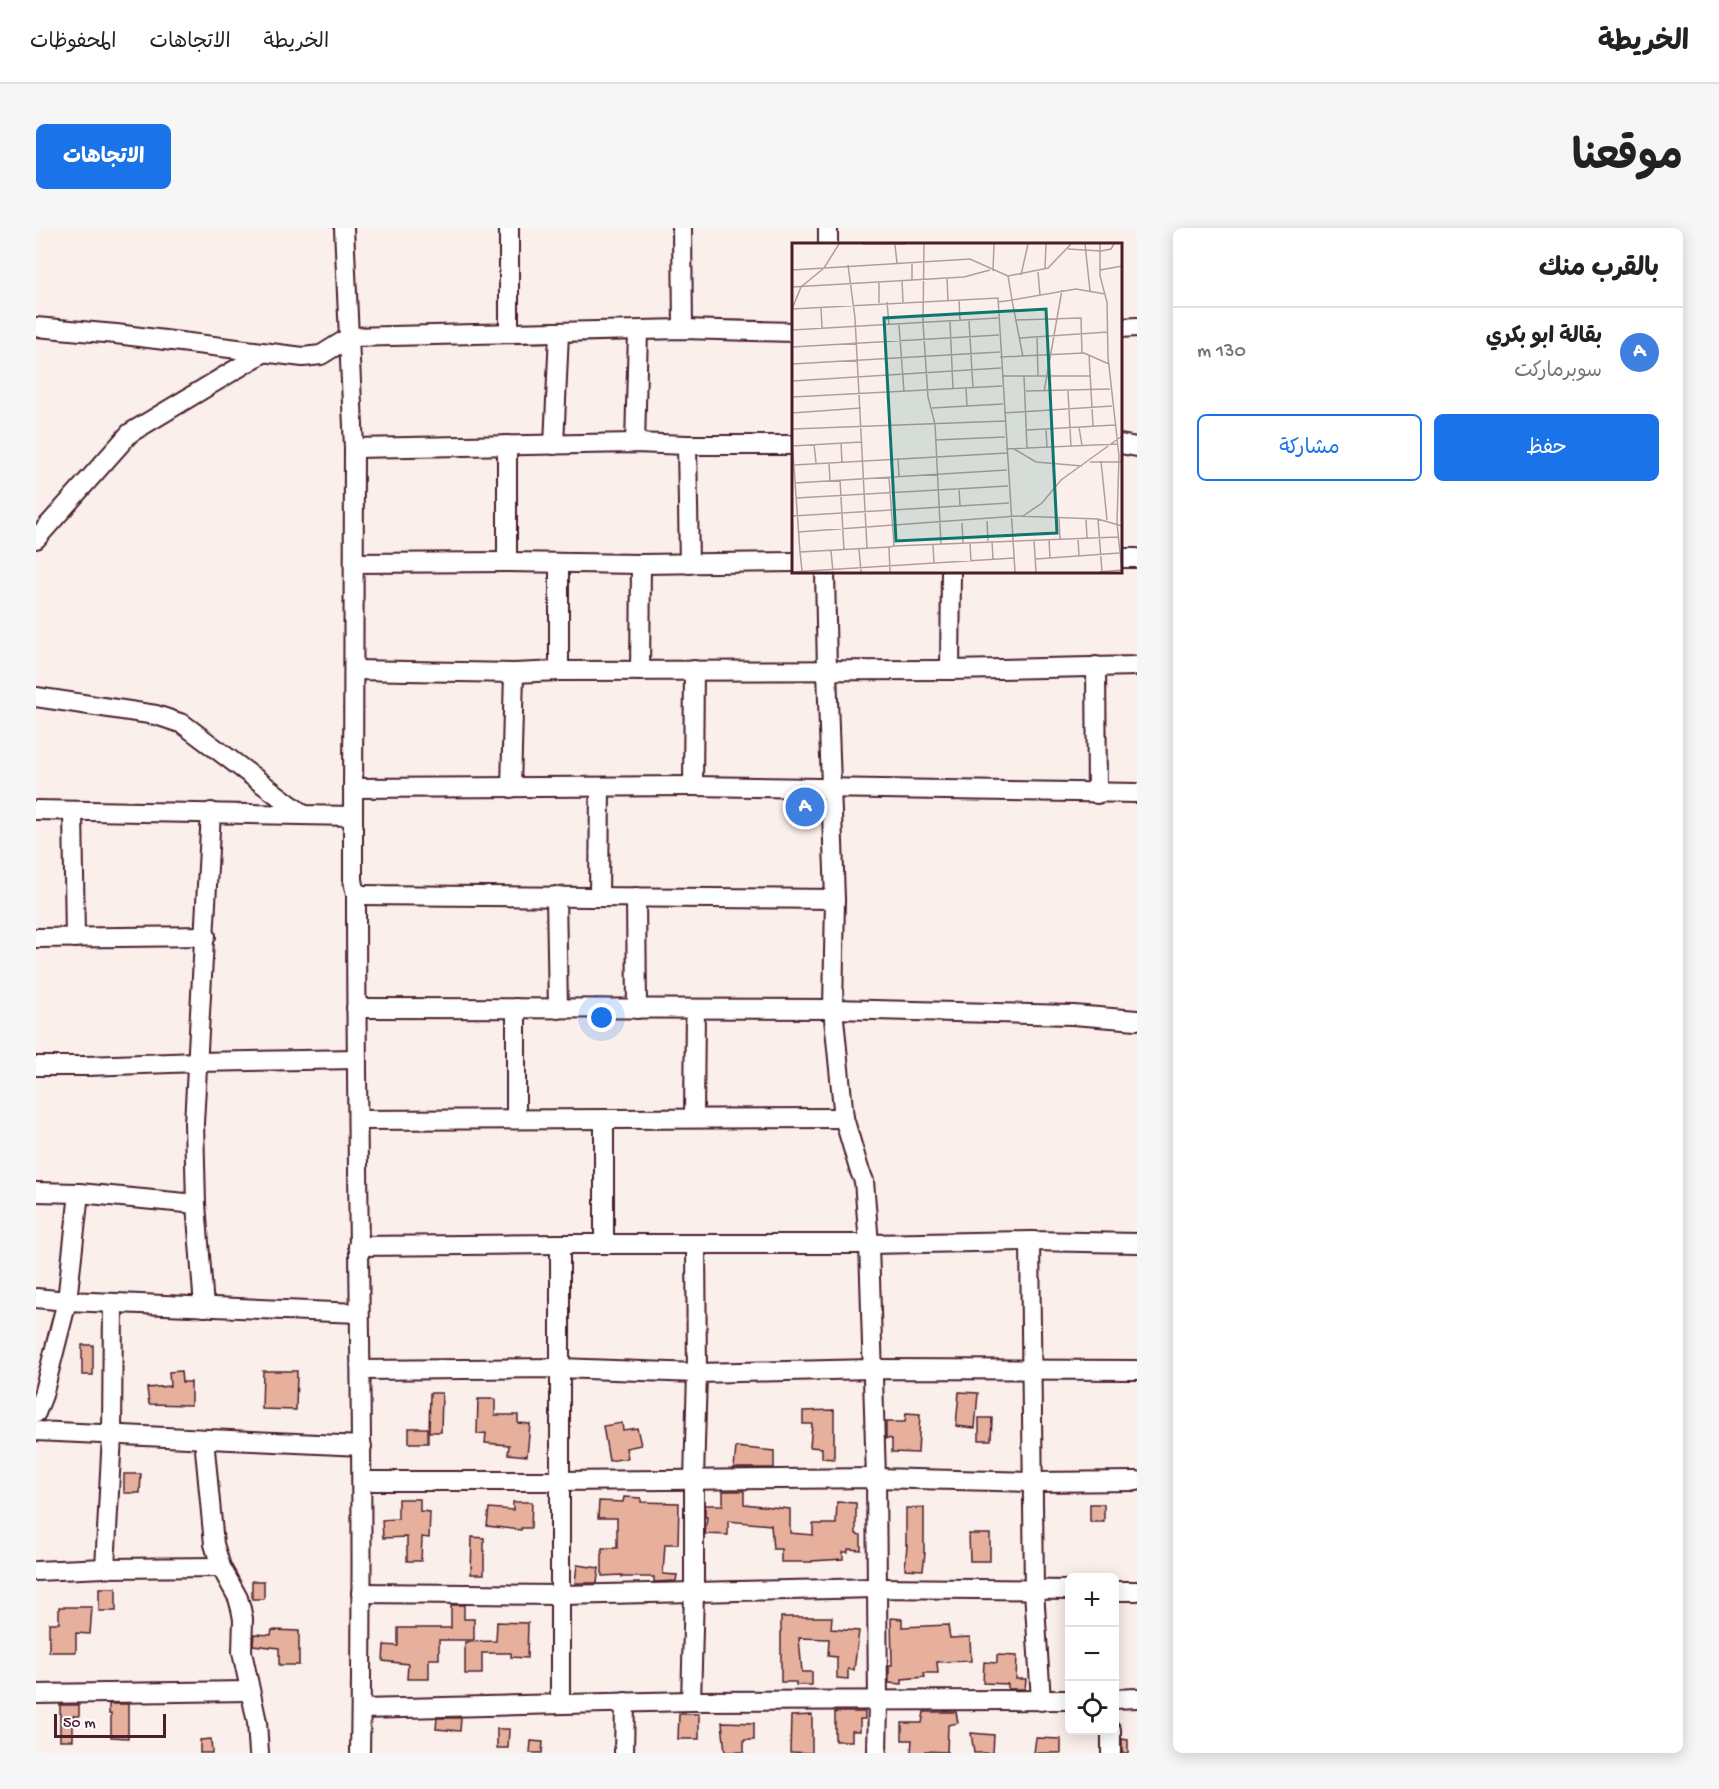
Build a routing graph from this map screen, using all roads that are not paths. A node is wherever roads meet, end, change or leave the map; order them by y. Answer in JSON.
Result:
{"nodes":[{"id":1,"x":344,"y":228,"type":"edge"},
{"id":2,"x":509,"y":228,"type":"edge"},
{"id":3,"x":682,"y":228,"type":"edge"},
{"id":4,"x":36,"y":327,"type":"edge"},
{"id":5,"x":1137,"y":327,"type":"edge"},
{"id":6,"x":1122,"y":328,"type":"edge"},
{"id":7,"x":682,"y":329,"type":"junction"},
{"id":8,"x":638,"y":332,"type":"junction"},
{"id":9,"x":792,"y":332,"type":"edge"},
{"id":10,"x":509,"y":333,"type":"junction"},
{"id":11,"x":559,"y":333,"type":"junction"},
{"id":12,"x":350,"y":337,"type":"junction"},
{"id":13,"x":263,"y":353,"type":"junction"},
{"id":14,"x":635,"y":443,"type":"junction"},
{"id":15,"x":1122,"y":444,"type":"edge"},
{"id":16,"x":507,"y":445,"type":"junction"},
{"id":17,"x":555,"y":445,"type":"junction"},
{"id":18,"x":687,"y":445,"type":"junction"},
{"id":19,"x":792,"y":445,"type":"edge"},
{"id":20,"x":1137,"y":447,"type":"edge"},
{"id":21,"x":354,"y":448,"type":"junction"},
{"id":22,"x":36,"y":539,"type":"edge"},
{"id":23,"x":507,"y":562,"type":"junction"},
{"id":24,"x":792,"y":562,"type":"edge"},
{"id":25,"x":354,"y":563,"type":"junction"},
{"id":26,"x":559,"y":563,"type":"junction"},
{"id":27,"x":641,"y":564,"type":"junction"},
{"id":28,"x":689,"y":564,"type":"junction"},
{"id":29,"x":825,"y":573,"type":"edge"},
{"id":30,"x":951,"y":573,"type":"edge"},
{"id":31,"x":1096,"y":666,"type":"junction"},
{"id":32,"x":1137,"y":666,"type":"edge"},
{"id":33,"x":354,"y":670,"type":"junction"},
{"id":34,"x":694,"y":670,"type":"junction"},
{"id":35,"x":951,"y":670,"type":"junction"},
{"id":36,"x":559,"y":671,"type":"junction"},
{"id":37,"x":640,"y":671,"type":"junction"},
{"id":38,"x":827,"y":671,"type":"junction"},
{"id":39,"x":514,"y":673,"type":"junction"},
{"id":40,"x":36,"y":697,"type":"edge"},
{"id":41,"x":693,"y":786,"type":"junction"},
{"id":42,"x":600,"y":787,"type":"junction"},
{"id":43,"x":353,"y":788,"type":"junction"},
{"id":44,"x":511,"y":788,"type":"junction"},
{"id":45,"x":832,"y":788,"type":"junction"},
{"id":46,"x":1137,"y":793,"type":"edge"},
{"id":47,"x":1097,"y":794,"type":"junction"},
{"id":48,"x":36,"y":810,"type":"edge"},
{"id":49,"x":73,"y":811,"type":"junction"},
{"id":50,"x":212,"y":812,"type":"junction"},
{"id":51,"x":304,"y":815,"type":"junction"},
{"id":52,"x":353,"y":816,"type":"junction"},
{"id":53,"x":356,"y":895,"type":"junction"},
{"id":54,"x":556,"y":896,"type":"junction"},
{"id":55,"x":599,"y":896,"type":"junction"},
{"id":56,"x":636,"y":897,"type":"junction"},
{"id":57,"x":835,"y":899,"type":"junction"},
{"id":58,"x":206,"y":936,"type":"junction"},
{"id":59,"x":36,"y":938,"type":"edge"},
{"id":60,"x":75,"y":938,"type":"junction"},
{"id":61,"x":356,"y":1008,"type":"junction"},
{"id":62,"x":516,"y":1008,"type":"junction"},
{"id":63,"x":694,"y":1008,"type":"junction"},
{"id":64,"x":558,"y":1009,"type":"junction"},
{"id":65,"x":637,"y":1009,"type":"junction"},
{"id":66,"x":833,"y":1009,"type":"junction"},
{"id":67,"x":1137,"y":1020,"type":"edge"},
{"id":68,"x":357,"y":1059,"type":"junction"},
{"id":69,"x":198,"y":1062,"type":"junction"},
{"id":70,"x":36,"y":1065,"type":"edge"},
{"id":71,"x":694,"y":1118,"type":"junction"},
{"id":72,"x":844,"y":1118,"type":"junction"},
{"id":73,"x":516,"y":1119,"type":"junction"},
{"id":74,"x":604,"y":1119,"type":"junction"},
{"id":75,"x":358,"y":1120,"type":"junction"},
{"id":76,"x":36,"y":1192,"type":"edge"},
{"id":77,"x":79,"y":1193,"type":"junction"},
{"id":78,"x":196,"y":1203,"type":"junction"},
{"id":79,"x":1030,"y":1241,"type":"junction"},
{"id":80,"x":1137,"y":1243,"type":"edge"},
{"id":81,"x":560,"y":1244,"type":"junction"},
{"id":82,"x":604,"y":1244,"type":"junction"},
{"id":83,"x":696,"y":1244,"type":"junction"},
{"id":84,"x":869,"y":1244,"type":"junction"},
{"id":85,"x":358,"y":1246,"type":"junction"},
{"id":86,"x":36,"y":1298,"type":"edge"},
{"id":87,"x":67,"y":1302,"type":"junction"},
{"id":88,"x":113,"y":1303,"type":"junction"},
{"id":89,"x":204,"y":1307,"type":"junction"},
{"id":90,"x":359,"y":1313,"type":"junction"},
{"id":91,"x":559,"y":1368,"type":"junction"},
{"id":92,"x":872,"y":1369,"type":"junction"},
{"id":93,"x":361,"y":1370,"type":"junction"},
{"id":94,"x":1032,"y":1370,"type":"junction"},
{"id":95,"x":1137,"y":1370,"type":"edge"},
{"id":96,"x":697,"y":1373,"type":"junction"},
{"id":97,"x":36,"y":1413,"type":"edge"},
{"id":98,"x":36,"y":1431,"type":"edge"},
{"id":99,"x":112,"y":1435,"type":"junction"},
{"id":100,"x":204,"y":1439,"type":"junction"},
{"id":101,"x":362,"y":1446,"type":"junction"},
{"id":102,"x":876,"y":1478,"type":"junction"},
{"id":103,"x":694,"y":1479,"type":"junction"},
{"id":104,"x":362,"y":1480,"type":"junction"},
{"id":105,"x":559,"y":1481,"type":"junction"},
{"id":106,"x":1137,"y":1481,"type":"edge"},
{"id":107,"x":1032,"y":1482,"type":"junction"},
{"id":108,"x":221,"y":1567,"type":"junction"},
{"id":109,"x":105,"y":1568,"type":"junction"},
{"id":110,"x":36,"y":1571,"type":"edge"},
{"id":111,"x":876,"y":1588,"type":"junction"},
{"id":112,"x":1034,"y":1590,"type":"junction"},
{"id":113,"x":1065,"y":1590,"type":"edge"},
{"id":114,"x":1119,"y":1591,"type":"edge"},
{"id":115,"x":1137,"y":1591,"type":"edge"},
{"id":116,"x":361,"y":1593,"type":"junction"},
{"id":117,"x":694,"y":1593,"type":"junction"},
{"id":118,"x":561,"y":1595,"type":"junction"},
{"id":119,"x":249,"y":1691,"type":"junction"},
{"id":120,"x":36,"y":1694,"type":"edge"},
{"id":121,"x":1137,"y":1698,"type":"edge"},
{"id":122,"x":1119,"y":1699,"type":"edge"},
{"id":123,"x":1065,"y":1700,"type":"edge"},
{"id":124,"x":691,"y":1701,"type":"junction"},
{"id":125,"x":878,"y":1701,"type":"junction"},
{"id":126,"x":1041,"y":1701,"type":"junction"},
{"id":127,"x":625,"y":1702,"type":"junction"},
{"id":128,"x":560,"y":1704,"type":"junction"},
{"id":129,"x":361,"y":1709,"type":"junction"},
{"id":130,"x":1111,"y":1735,"type":"edge"},
{"id":131,"x":259,"y":1753,"type":"edge"},
{"id":132,"x":360,"y":1753,"type":"edge"},
{"id":133,"x":624,"y":1753,"type":"edge"},
{"id":134,"x":877,"y":1753,"type":"edge"},
{"id":135,"x":1111,"y":1753,"type":"edge"}],
"edges":[{"from":1,"to":12,"type":"street"},
{"from":2,"to":10,"type":"street"},
{"from":3,"to":7,"type":"street"},
{"from":4,"to":13,"type":"street"},
{"from":5,"to":6,"type":"street"},
{"from":7,"to":8,"type":"street"},
{"from":7,"to":9,"type":"street"},
{"from":8,"to":11,"type":"street"},
{"from":8,"to":14,"type":"street"},
{"from":10,"to":11,"type":"street"},
{"from":10,"to":12,"type":"street"},
{"from":11,"to":17,"type":"street"},
{"from":12,"to":13,"type":"street"},
{"from":12,"to":21,"type":"street"},
{"from":13,"to":22,"type":"street"},
{"from":14,"to":17,"type":"street"},
{"from":14,"to":18,"type":"street"},
{"from":15,"to":20,"type":"street"},
{"from":16,"to":17,"type":"street"},
{"from":16,"to":21,"type":"street"},
{"from":16,"to":23,"type":"street"},
{"from":18,"to":19,"type":"street"},
{"from":18,"to":28,"type":"street"},
{"from":21,"to":25,"type":"street"},
{"from":23,"to":25,"type":"street"},
{"from":23,"to":26,"type":"street"},
{"from":24,"to":28,"type":"street"},
{"from":25,"to":33,"type":"street"},
{"from":26,"to":27,"type":"street"},
{"from":26,"to":36,"type":"street"},
{"from":27,"to":28,"type":"street"},
{"from":27,"to":37,"type":"street"},
{"from":29,"to":38,"type":"street"},
{"from":30,"to":35,"type":"street"},
{"from":31,"to":32,"type":"street"},
{"from":31,"to":35,"type":"street"},
{"from":31,"to":47,"type":"street"},
{"from":33,"to":39,"type":"street"},
{"from":33,"to":43,"type":"street"},
{"from":34,"to":37,"type":"street"},
{"from":34,"to":38,"type":"street"},
{"from":34,"to":41,"type":"street"},
{"from":35,"to":38,"type":"street"},
{"from":36,"to":37,"type":"street"},
{"from":36,"to":39,"type":"street"},
{"from":38,"to":45,"type":"street"},
{"from":39,"to":44,"type":"street"},
{"from":40,"to":51,"type":"street"},
{"from":41,"to":42,"type":"street"},
{"from":41,"to":45,"type":"street"},
{"from":42,"to":44,"type":"street"},
{"from":42,"to":55,"type":"street"},
{"from":43,"to":44,"type":"street"},
{"from":43,"to":52,"type":"street"},
{"from":45,"to":47,"type":"street"},
{"from":45,"to":57,"type":"street"},
{"from":46,"to":47,"type":"street"},
{"from":48,"to":49,"type":"street"},
{"from":49,"to":50,"type":"street"},
{"from":49,"to":60,"type":"street"},
{"from":50,"to":51,"type":"street"},
{"from":50,"to":58,"type":"street"},
{"from":51,"to":52,"type":"street"},
{"from":52,"to":53,"type":"street"},
{"from":53,"to":54,"type":"street"},
{"from":53,"to":61,"type":"street"},
{"from":54,"to":55,"type":"street"},
{"from":54,"to":64,"type":"street"},
{"from":55,"to":56,"type":"street"},
{"from":56,"to":57,"type":"street"},
{"from":56,"to":65,"type":"street"},
{"from":57,"to":66,"type":"street"},
{"from":58,"to":60,"type":"street"},
{"from":58,"to":69,"type":"street"},
{"from":59,"to":60,"type":"street"},
{"from":61,"to":62,"type":"street"},
{"from":61,"to":68,"type":"street"},
{"from":62,"to":64,"type":"street"},
{"from":62,"to":73,"type":"street"},
{"from":63,"to":65,"type":"street"},
{"from":63,"to":66,"type":"street"},
{"from":63,"to":71,"type":"street"},
{"from":64,"to":65,"type":"street"},
{"from":66,"to":67,"type":"street"},
{"from":66,"to":72,"type":"street"},
{"from":68,"to":69,"type":"street"},
{"from":68,"to":75,"type":"street"},
{"from":69,"to":70,"type":"street"},
{"from":69,"to":78,"type":"street"},
{"from":71,"to":72,"type":"street"},
{"from":71,"to":74,"type":"street"},
{"from":72,"to":84,"type":"street"},
{"from":73,"to":74,"type":"street"},
{"from":73,"to":75,"type":"street"},
{"from":74,"to":82,"type":"street"},
{"from":75,"to":85,"type":"street"},
{"from":76,"to":77,"type":"street"},
{"from":77,"to":78,"type":"street"},
{"from":77,"to":87,"type":"street"},
{"from":78,"to":89,"type":"street"},
{"from":79,"to":80,"type":"street"},
{"from":79,"to":84,"type":"street"},
{"from":79,"to":94,"type":"street"},
{"from":81,"to":82,"type":"street"},
{"from":81,"to":85,"type":"street"},
{"from":81,"to":91,"type":"street"},
{"from":82,"to":83,"type":"street"},
{"from":83,"to":84,"type":"street"},
{"from":83,"to":96,"type":"street"},
{"from":84,"to":92,"type":"street"},
{"from":85,"to":90,"type":"street"},
{"from":86,"to":87,"type":"street"},
{"from":87,"to":88,"type":"street"},
{"from":87,"to":97,"type":"street"},
{"from":88,"to":89,"type":"street"},
{"from":88,"to":99,"type":"street"},
{"from":89,"to":90,"type":"street"},
{"from":90,"to":93,"type":"street"},
{"from":91,"to":93,"type":"street"},
{"from":91,"to":96,"type":"street"},
{"from":91,"to":105,"type":"street"},
{"from":92,"to":94,"type":"street"},
{"from":92,"to":96,"type":"street"},
{"from":92,"to":102,"type":"street"},
{"from":93,"to":101,"type":"street"},
{"from":94,"to":95,"type":"street"},
{"from":94,"to":107,"type":"street"},
{"from":96,"to":103,"type":"street"},
{"from":98,"to":99,"type":"street"},
{"from":99,"to":100,"type":"street"},
{"from":99,"to":109,"type":"street"},
{"from":100,"to":101,"type":"street"},
{"from":100,"to":108,"type":"street"},
{"from":101,"to":104,"type":"street"},
{"from":102,"to":103,"type":"street"},
{"from":102,"to":107,"type":"street"},
{"from":102,"to":111,"type":"street"},
{"from":103,"to":105,"type":"street"},
{"from":103,"to":117,"type":"street"},
{"from":104,"to":105,"type":"street"},
{"from":104,"to":116,"type":"street"},
{"from":105,"to":118,"type":"street"},
{"from":106,"to":107,"type":"street"},
{"from":107,"to":112,"type":"street"},
{"from":108,"to":109,"type":"street"},
{"from":108,"to":119,"type":"street"},
{"from":109,"to":110,"type":"street"},
{"from":111,"to":112,"type":"street"},
{"from":111,"to":117,"type":"street"},
{"from":111,"to":125,"type":"street"},
{"from":112,"to":113,"type":"street"},
{"from":112,"to":126,"type":"street"},
{"from":114,"to":115,"type":"street"},
{"from":116,"to":118,"type":"street"},
{"from":116,"to":129,"type":"street"},
{"from":117,"to":118,"type":"street"},
{"from":117,"to":124,"type":"street"},
{"from":118,"to":128,"type":"street"},
{"from":119,"to":120,"type":"street"},
{"from":119,"to":131,"type":"street"},
{"from":121,"to":122,"type":"street"},
{"from":123,"to":126,"type":"street"},
{"from":124,"to":125,"type":"street"},
{"from":124,"to":127,"type":"street"},
{"from":125,"to":126,"type":"street"},
{"from":125,"to":134,"type":"street"},
{"from":127,"to":128,"type":"street"},
{"from":127,"to":133,"type":"street"},
{"from":128,"to":129,"type":"street"},
{"from":129,"to":132,"type":"street"},
{"from":130,"to":135,"type":"street"}]}
